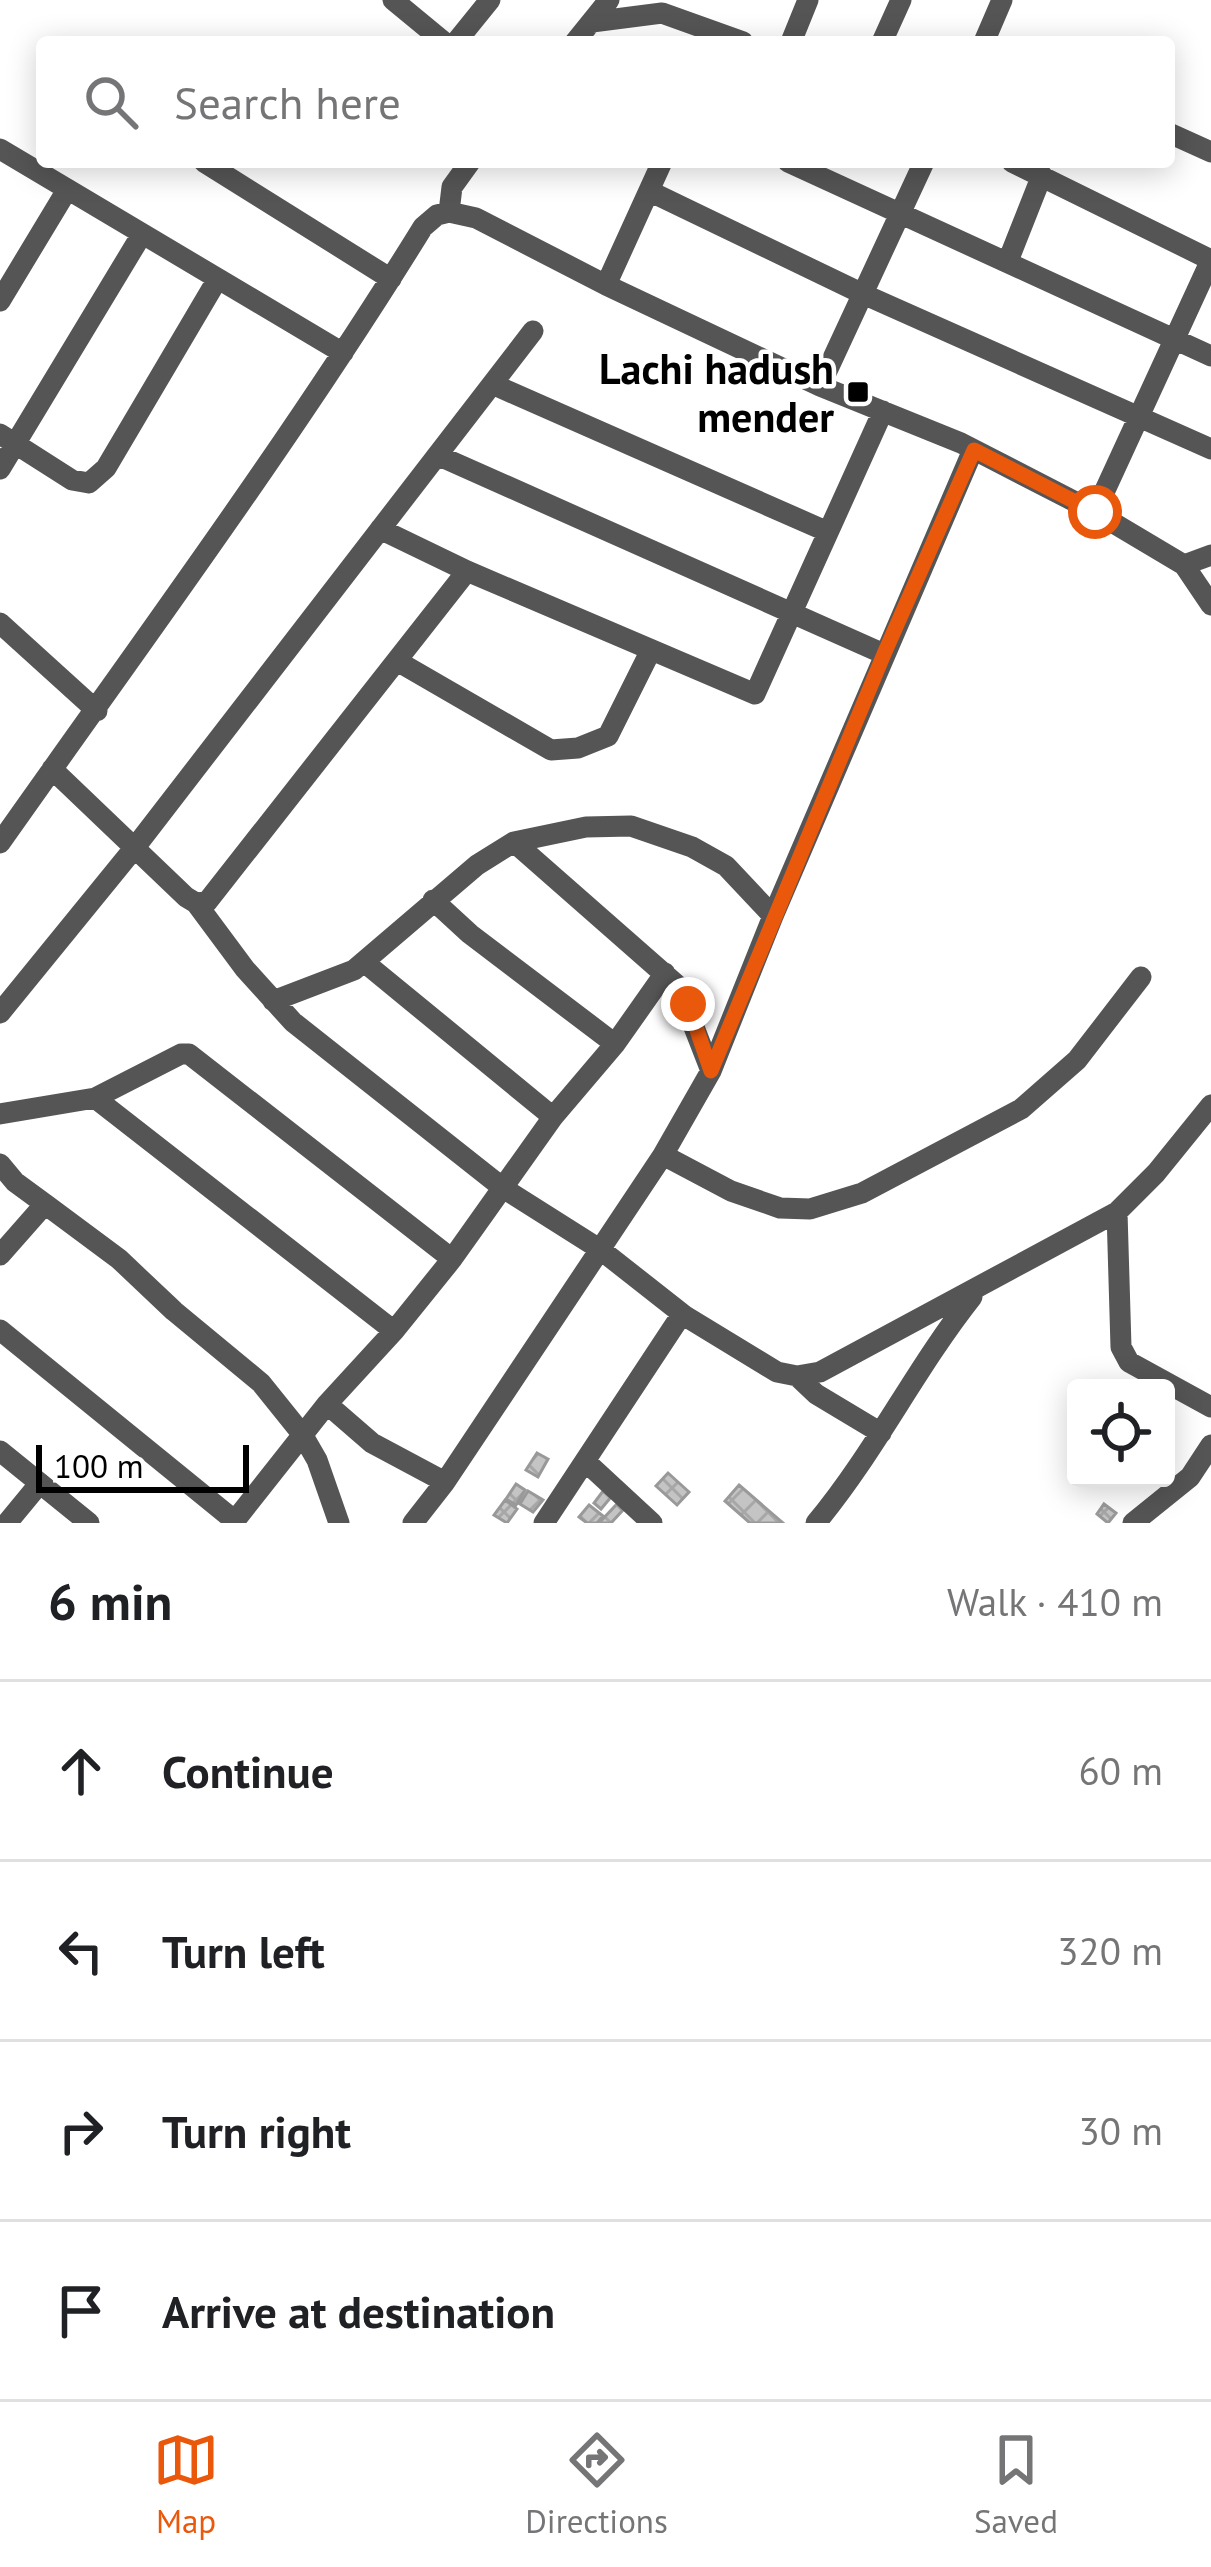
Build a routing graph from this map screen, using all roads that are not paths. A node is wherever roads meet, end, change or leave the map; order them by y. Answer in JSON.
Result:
{"nodes":[{"id":1,"x":393,"y":0,"type":"edge"},
{"id":2,"x":490,"y":0,"type":"edge"},
{"id":3,"x":609,"y":0,"type":"edge"},
{"id":4,"x":808,"y":0,"type":"edge"},
{"id":5,"x":901,"y":0,"type":"edge"},
{"id":6,"x":1001,"y":0,"type":"edge"},
{"id":7,"x":592,"y":22,"type":"junction"},
{"id":8,"x":437,"y":36,"type":"edge"},
{"id":9,"x":461,"y":36,"type":"edge"},
{"id":10,"x":580,"y":36,"type":"edge"},
{"id":11,"x":708,"y":36,"type":"edge"},
{"id":12,"x":793,"y":36,"type":"edge"},
{"id":13,"x":885,"y":36,"type":"edge"},
{"id":14,"x":986,"y":36,"type":"edge"},
{"id":15,"x":1175,"y":136,"type":"edge"},
{"id":16,"x":0,"y":149,"type":"edge"},
{"id":17,"x":1211,"y":152,"type":"edge"},
{"id":18,"x":214,"y":168,"type":"edge"},
{"id":19,"x":466,"y":168,"type":"edge"},
{"id":20,"x":660,"y":168,"type":"edge"},
{"id":21,"x":801,"y":168,"type":"edge"},
{"id":22,"x":921,"y":168,"type":"edge"},
{"id":23,"x":1026,"y":168,"type":"edge"},
{"id":24,"x":1042,"y":175,"type":"junction"},
{"id":25,"x":67,"y":190,"type":"junction"},
{"id":26,"x":650,"y":191,"type":"junction"},
{"id":27,"x":449,"y":212,"type":"junction"},
{"id":28,"x":900,"y":214,"type":"junction"},
{"id":29,"x":142,"y":234,"type":"junction"},
{"id":30,"x":1211,"y":260,"type":"edge"},
{"id":31,"x":1008,"y":261,"type":"junction"},
{"id":32,"x":391,"y":279,"type":"junction"},
{"id":33,"x":217,"y":280,"type":"junction"},
{"id":34,"x":606,"y":285,"type":"junction"},
{"id":35,"x":863,"y":293,"type":"junction"},
{"id":36,"x":0,"y":301,"type":"edge"},
{"id":37,"x":532,"y":331,"type":"dead end"},
{"id":38,"x":1174,"y":340,"type":"junction"},
{"id":39,"x":343,"y":353,"type":"junction"},
{"id":40,"x":1211,"y":356,"type":"edge"},
{"id":41,"x":492,"y":383,"type":"junction"},
{"id":42,"x":820,"y":386,"type":"junction"},
{"id":43,"x":883,"y":411,"type":"junction"},
{"id":44,"x":1139,"y":418,"type":"junction"},
{"id":45,"x":8,"y":438,"type":"edge"},
{"id":46,"x":1211,"y":449,"type":"edge"},
{"id":47,"x":974,"y":450,"type":"junction"},
{"id":48,"x":437,"y":455,"type":"junction"},
{"id":49,"x":0,"y":469,"type":"edge"},
{"id":50,"x":1095,"y":512,"type":"junction"},
{"id":51,"x":380,"y":529,"type":"junction"},
{"id":52,"x":828,"y":532,"type":"junction"},
{"id":53,"x":1211,"y":555,"type":"edge"},
{"id":54,"x":1184,"y":565,"type":"junction"},
{"id":55,"x":467,"y":571,"type":"junction"},
{"id":56,"x":1211,"y":605,"type":"edge"},
{"id":57,"x":793,"y":612,"type":"junction"},
{"id":58,"x":0,"y":626,"type":"edge"},
{"id":59,"x":651,"y":650,"type":"junction"},
{"id":60,"x":884,"y":654,"type":"junction"},
{"id":61,"x":397,"y":661,"type":"junction"},
{"id":62,"x":97,"y":711,"type":"junction"},
{"id":63,"x":52,"y":769,"type":"junction"},
{"id":64,"x":514,"y":842,"type":"junction"},
{"id":65,"x":0,"y":843,"type":"edge"},
{"id":66,"x":136,"y":847,"type":"junction"},
{"id":67,"x":433,"y":900,"type":"junction"},
{"id":68,"x":196,"y":903,"type":"junction"},
{"id":69,"x":773,"y":916,"type":"junction"},
{"id":70,"x":364,"y":962,"type":"junction"},
{"id":71,"x":665,"y":973,"type":"junction"},
{"id":72,"x":1141,"y":977,"type":"dead end"},
{"id":73,"x":273,"y":1001,"type":"junction"},
{"id":74,"x":0,"y":1012,"type":"edge"},
{"id":75,"x":615,"y":1044,"type":"junction"},
{"id":76,"x":711,"y":1071,"type":"junction"},
{"id":77,"x":95,"y":1098,"type":"junction"},
{"id":78,"x":1211,"y":1105,"type":"edge"},
{"id":79,"x":0,"y":1114,"type":"edge"},
{"id":80,"x":553,"y":1118,"type":"junction"},
{"id":81,"x":1211,"y":1127,"type":"edge"},
{"id":82,"x":663,"y":1156,"type":"junction"},
{"id":83,"x":0,"y":1164,"type":"edge"},
{"id":84,"x":1156,"y":1173,"type":"junction"},
{"id":85,"x":503,"y":1188,"type":"junction"},
{"id":86,"x":44,"y":1204,"type":"junction"},
{"id":87,"x":1117,"y":1212,"type":"junction"},
{"id":88,"x":601,"y":1250,"type":"junction"},
{"id":89,"x":0,"y":1255,"type":"edge"},
{"id":90,"x":452,"y":1259,"type":"junction"},
{"id":91,"x":980,"y":1287,"type":"junction"},
{"id":92,"x":685,"y":1316,"type":"junction"},
{"id":93,"x":0,"y":1330,"type":"edge"},
{"id":94,"x":394,"y":1331,"type":"junction"},
{"id":95,"x":797,"y":1376,"type":"junction"},
{"id":96,"x":327,"y":1404,"type":"junction"},
{"id":97,"x":1211,"y":1408,"type":"edge"},
{"id":98,"x":881,"y":1433,"type":"junction"},
{"id":99,"x":302,"y":1434,"type":"junction"},
{"id":100,"x":1211,"y":1445,"type":"edge"},
{"id":101,"x":0,"y":1451,"type":"edge"},
{"id":102,"x":586,"y":1462,"type":"junction"},
{"id":103,"x":445,"y":1482,"type":"junction"},
{"id":104,"x":40,"y":1483,"type":"junction"},
{"id":105,"x":419,"y":1520,"type":"edge"},
{"id":106,"x":234,"y":1522,"type":"edge"},
{"id":107,"x":7,"y":1523,"type":"edge"},
{"id":108,"x":89,"y":1523,"type":"edge"},
{"id":109,"x":339,"y":1523,"type":"edge"},
{"id":110,"x":544,"y":1523,"type":"edge"},
{"id":111,"x":652,"y":1523,"type":"edge"},
{"id":112,"x":816,"y":1523,"type":"edge"},
{"id":113,"x":1133,"y":1523,"type":"edge"}],
"edges":[{"from":1,"to":8,"type":"street"},
{"from":2,"to":9,"type":"street"},
{"from":3,"to":7,"type":"street"},
{"from":4,"to":12,"type":"street"},
{"from":5,"to":13,"type":"street"},
{"from":6,"to":14,"type":"street"},
{"from":7,"to":10,"type":"street"},
{"from":7,"to":11,"type":"street"},
{"from":15,"to":17,"type":"street"},
{"from":16,"to":25,"type":"street"},
{"from":18,"to":32,"type":"street"},
{"from":19,"to":27,"type":"street"},
{"from":20,"to":26,"type":"street"},
{"from":21,"to":28,"type":"street"},
{"from":22,"to":28,"type":"street"},
{"from":23,"to":24,"type":"street"},
{"from":24,"to":30,"type":"street"},
{"from":24,"to":31,"type":"street"},
{"from":25,"to":29,"type":"street"},
{"from":25,"to":36,"type":"street"},
{"from":26,"to":34,"type":"street"},
{"from":26,"to":35,"type":"street"},
{"from":27,"to":32,"type":"street"},
{"from":27,"to":34,"type":"street"},
{"from":28,"to":31,"type":"street"},
{"from":28,"to":35,"type":"street"},
{"from":29,"to":33,"type":"street"},
{"from":29,"to":45,"type":"street"},
{"from":30,"to":38,"type":"street"},
{"from":31,"to":38,"type":"street"},
{"from":32,"to":39,"type":"street"},
{"from":33,"to":39,"type":"street"},
{"from":33,"to":45,"type":"street"},
{"from":34,"to":42,"type":"street"},
{"from":35,"to":42,"type":"street"},
{"from":35,"to":44,"type":"street"},
{"from":37,"to":41,"type":"street"},
{"from":38,"to":40,"type":"street"},
{"from":38,"to":44,"type":"street"},
{"from":39,"to":62,"type":"street"},
{"from":41,"to":48,"type":"street"},
{"from":41,"to":52,"type":"street"},
{"from":42,"to":43,"type":"street"},
{"from":43,"to":47,"type":"street"},
{"from":43,"to":52,"type":"street"},
{"from":44,"to":46,"type":"street"},
{"from":44,"to":50,"type":"street"},
{"from":45,"to":49,"type":"street"},
{"from":47,"to":50,"type":"street"},
{"from":47,"to":60,"type":"street"},
{"from":48,"to":51,"type":"street"},
{"from":48,"to":57,"type":"street"},
{"from":50,"to":54,"type":"street"},
{"from":51,"to":55,"type":"street"},
{"from":51,"to":66,"type":"street"},
{"from":52,"to":57,"type":"street"},
{"from":53,"to":54,"type":"street"},
{"from":54,"to":56,"type":"street"},
{"from":55,"to":59,"type":"street"},
{"from":55,"to":61,"type":"street"},
{"from":57,"to":59,"type":"street"},
{"from":57,"to":60,"type":"street"},
{"from":58,"to":62,"type":"street"},
{"from":59,"to":61,"type":"street"},
{"from":60,"to":69,"type":"street"},
{"from":61,"to":68,"type":"street"},
{"from":62,"to":63,"type":"street"},
{"from":63,"to":65,"type":"street"},
{"from":63,"to":66,"type":"street"},
{"from":64,"to":67,"type":"street"},
{"from":64,"to":69,"type":"street"},
{"from":64,"to":71,"type":"street"},
{"from":66,"to":68,"type":"street"},
{"from":66,"to":74,"type":"street"},
{"from":67,"to":70,"type":"street"},
{"from":67,"to":75,"type":"street"},
{"from":68,"to":73,"type":"street"},
{"from":69,"to":76,"type":"street"},
{"from":70,"to":73,"type":"street"},
{"from":70,"to":80,"type":"street"},
{"from":71,"to":75,"type":"street"},
{"from":71,"to":76,"type":"street"},
{"from":72,"to":82,"type":"street"},
{"from":73,"to":85,"type":"street"},
{"from":75,"to":80,"type":"street"},
{"from":76,"to":82,"type":"street"},
{"from":77,"to":79,"type":"street"},
{"from":77,"to":90,"type":"street"},
{"from":77,"to":94,"type":"street"},
{"from":78,"to":84,"type":"street"},
{"from":80,"to":85,"type":"street"},
{"from":81,"to":84,"type":"street"},
{"from":82,"to":88,"type":"street"},
{"from":83,"to":86,"type":"street"},
{"from":84,"to":87,"type":"street"},
{"from":85,"to":88,"type":"street"},
{"from":85,"to":90,"type":"street"},
{"from":86,"to":89,"type":"street"},
{"from":86,"to":99,"type":"street"},
{"from":87,"to":91,"type":"street"},
{"from":87,"to":97,"type":"street"},
{"from":88,"to":92,"type":"street"},
{"from":88,"to":103,"type":"street"},
{"from":90,"to":94,"type":"street"},
{"from":91,"to":95,"type":"street"},
{"from":91,"to":98,"type":"street"},
{"from":92,"to":95,"type":"street"},
{"from":92,"to":102,"type":"street"},
{"from":93,"to":106,"type":"street"},
{"from":94,"to":96,"type":"street"},
{"from":95,"to":98,"type":"street"},
{"from":96,"to":99,"type":"street"},
{"from":96,"to":103,"type":"street"},
{"from":98,"to":112,"type":"street"},
{"from":99,"to":106,"type":"street"},
{"from":99,"to":109,"type":"street"},
{"from":100,"to":113,"type":"street"},
{"from":101,"to":104,"type":"street"},
{"from":102,"to":110,"type":"street"},
{"from":102,"to":111,"type":"street"},
{"from":103,"to":105,"type":"street"},
{"from":104,"to":107,"type":"street"},
{"from":104,"to":108,"type":"street"}]}
